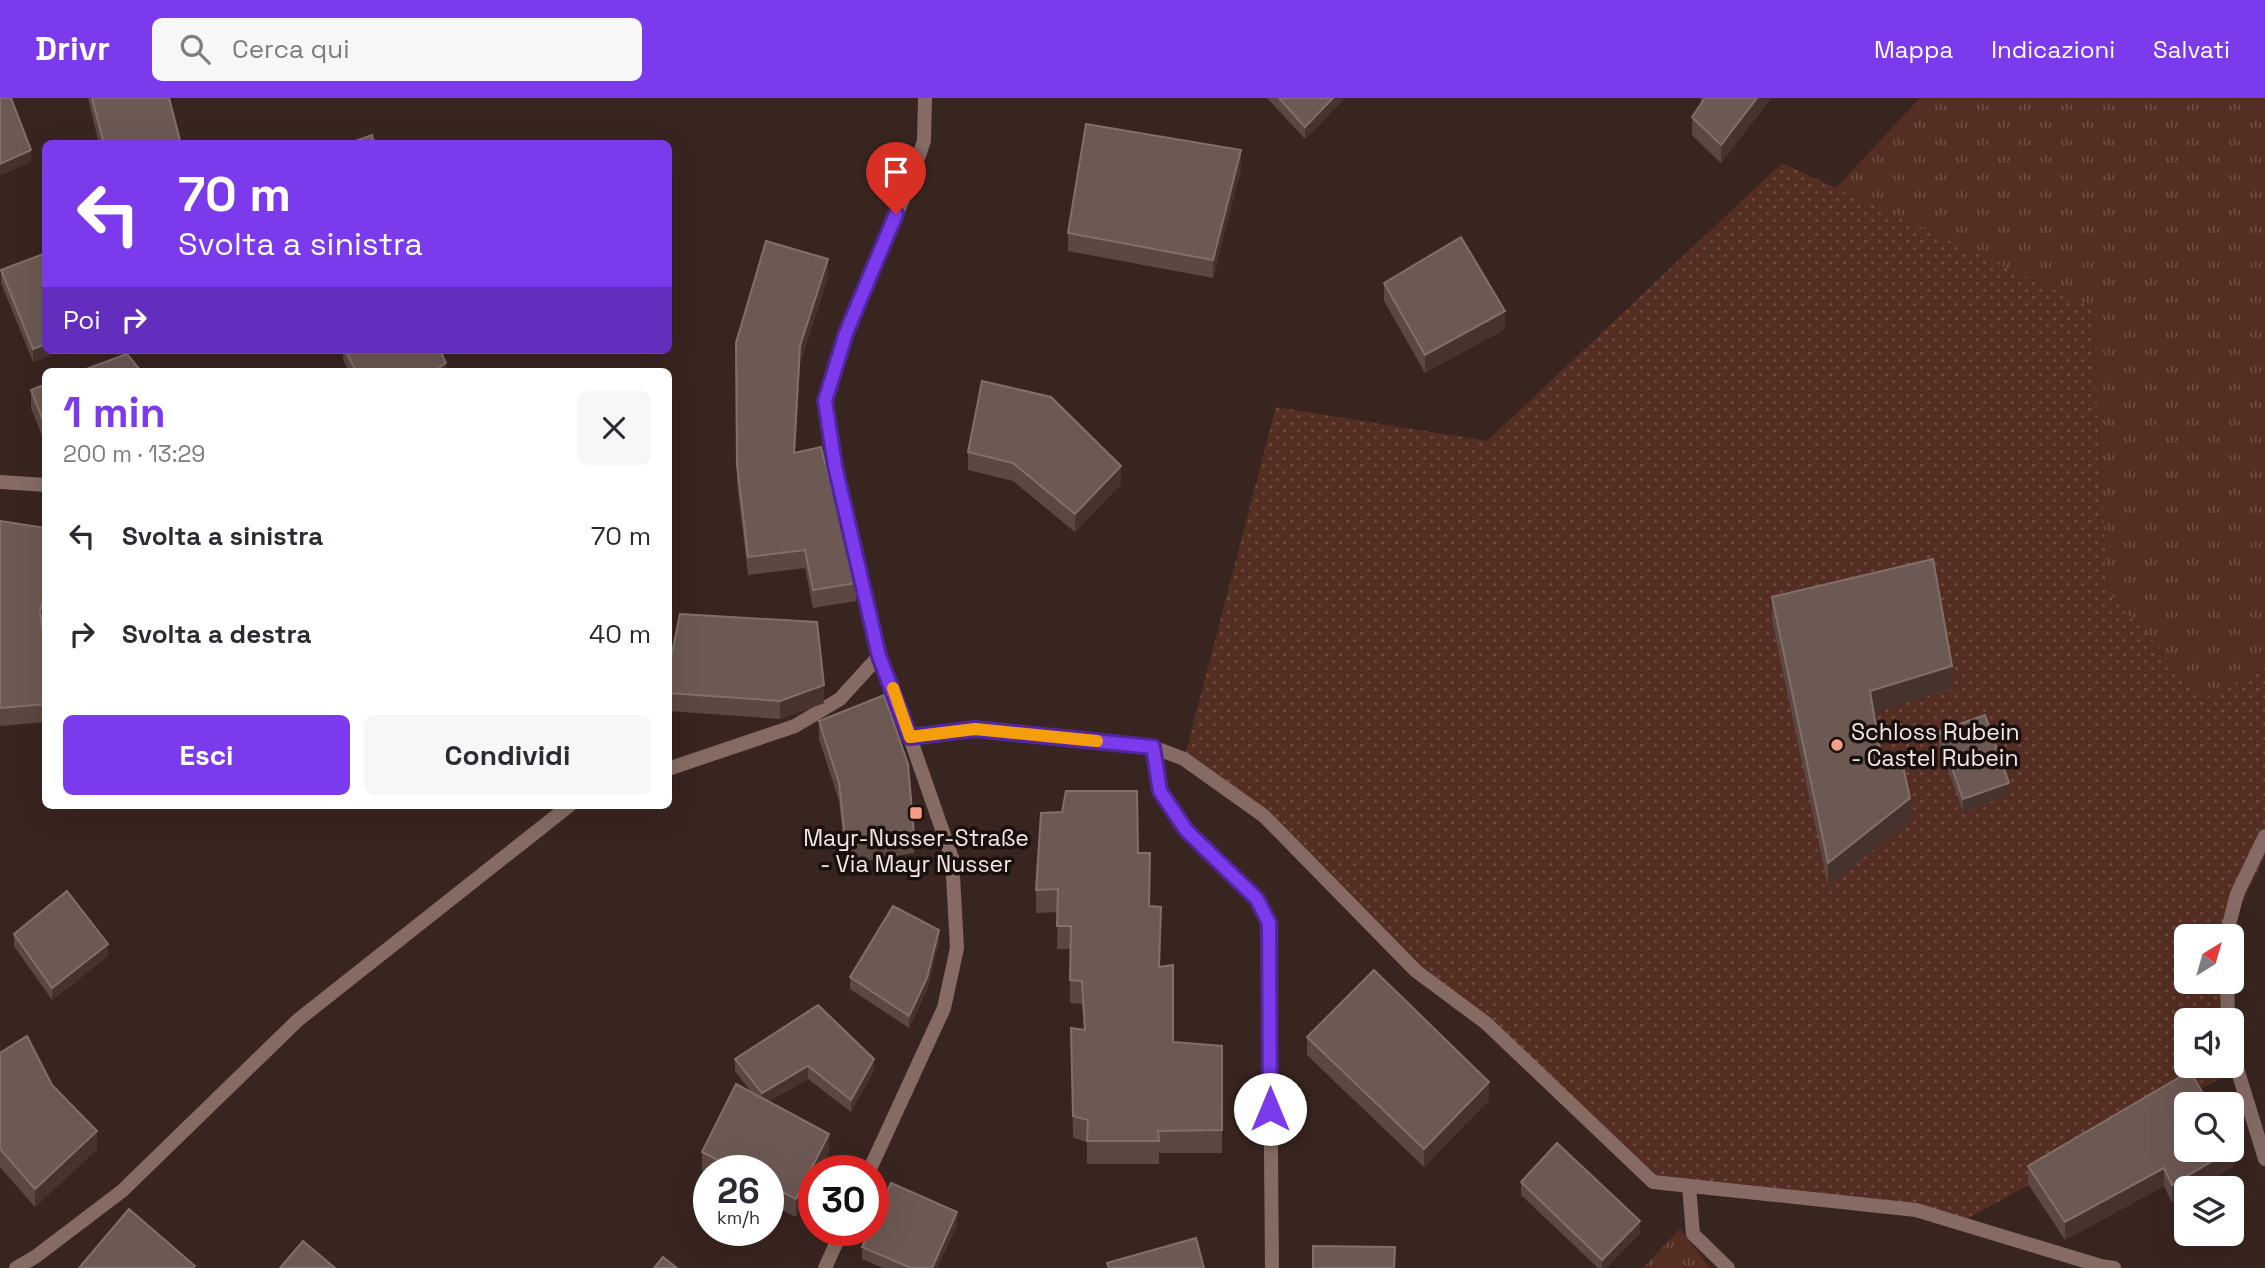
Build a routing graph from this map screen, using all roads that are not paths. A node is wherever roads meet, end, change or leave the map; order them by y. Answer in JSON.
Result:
{"nodes":[{"id":1,"x":925,"y":98,"type":"edge"},
{"id":2,"x":0,"y":482,"type":"edge"},
{"id":3,"x":42,"y":485,"type":"edge"},
{"id":4,"x":879,"y":656,"type":"junction"},
{"id":5,"x":910,"y":737,"type":"junction"},
{"id":6,"x":1153,"y":747,"type":"junction"},
{"id":7,"x":672,"y":768,"type":"edge"},
{"id":8,"x":565,"y":809,"type":"edge"},
{"id":9,"x":2265,"y":836,"type":"edge"},
{"id":10,"x":2229,"y":924,"type":"edge"},
{"id":11,"x":2240,"y":1078,"type":"edge"},
{"id":12,"x":876,"y":1155,"type":"edge"},
{"id":13,"x":2265,"y":1159,"type":"edge"},
{"id":14,"x":1689,"y":1186,"type":"junction"},
{"id":15,"x":835,"y":1246,"type":"edge"},
{"id":16,"x":16,"y":1268,"type":"edge"},
{"id":17,"x":825,"y":1268,"type":"edge"},
{"id":18,"x":1272,"y":1268,"type":"edge"},
{"id":19,"x":1728,"y":1268,"type":"edge"},
{"id":20,"x":2115,"y":1268,"type":"edge"}],
"edges":[{"from":1,"to":4,"type":"street"},
{"from":2,"to":3,"type":"street"},
{"from":4,"to":5,"type":"street"},
{"from":4,"to":7,"type":"street"},
{"from":5,"to":6,"type":"street"},
{"from":5,"to":12,"type":"street"},
{"from":6,"to":14,"type":"street"},
{"from":6,"to":18,"type":"street"},
{"from":8,"to":16,"type":"street"},
{"from":9,"to":10,"type":"street"},
{"from":11,"to":13,"type":"street"},
{"from":14,"to":19,"type":"street"},
{"from":14,"to":20,"type":"street"},
{"from":15,"to":17,"type":"street"}]}
